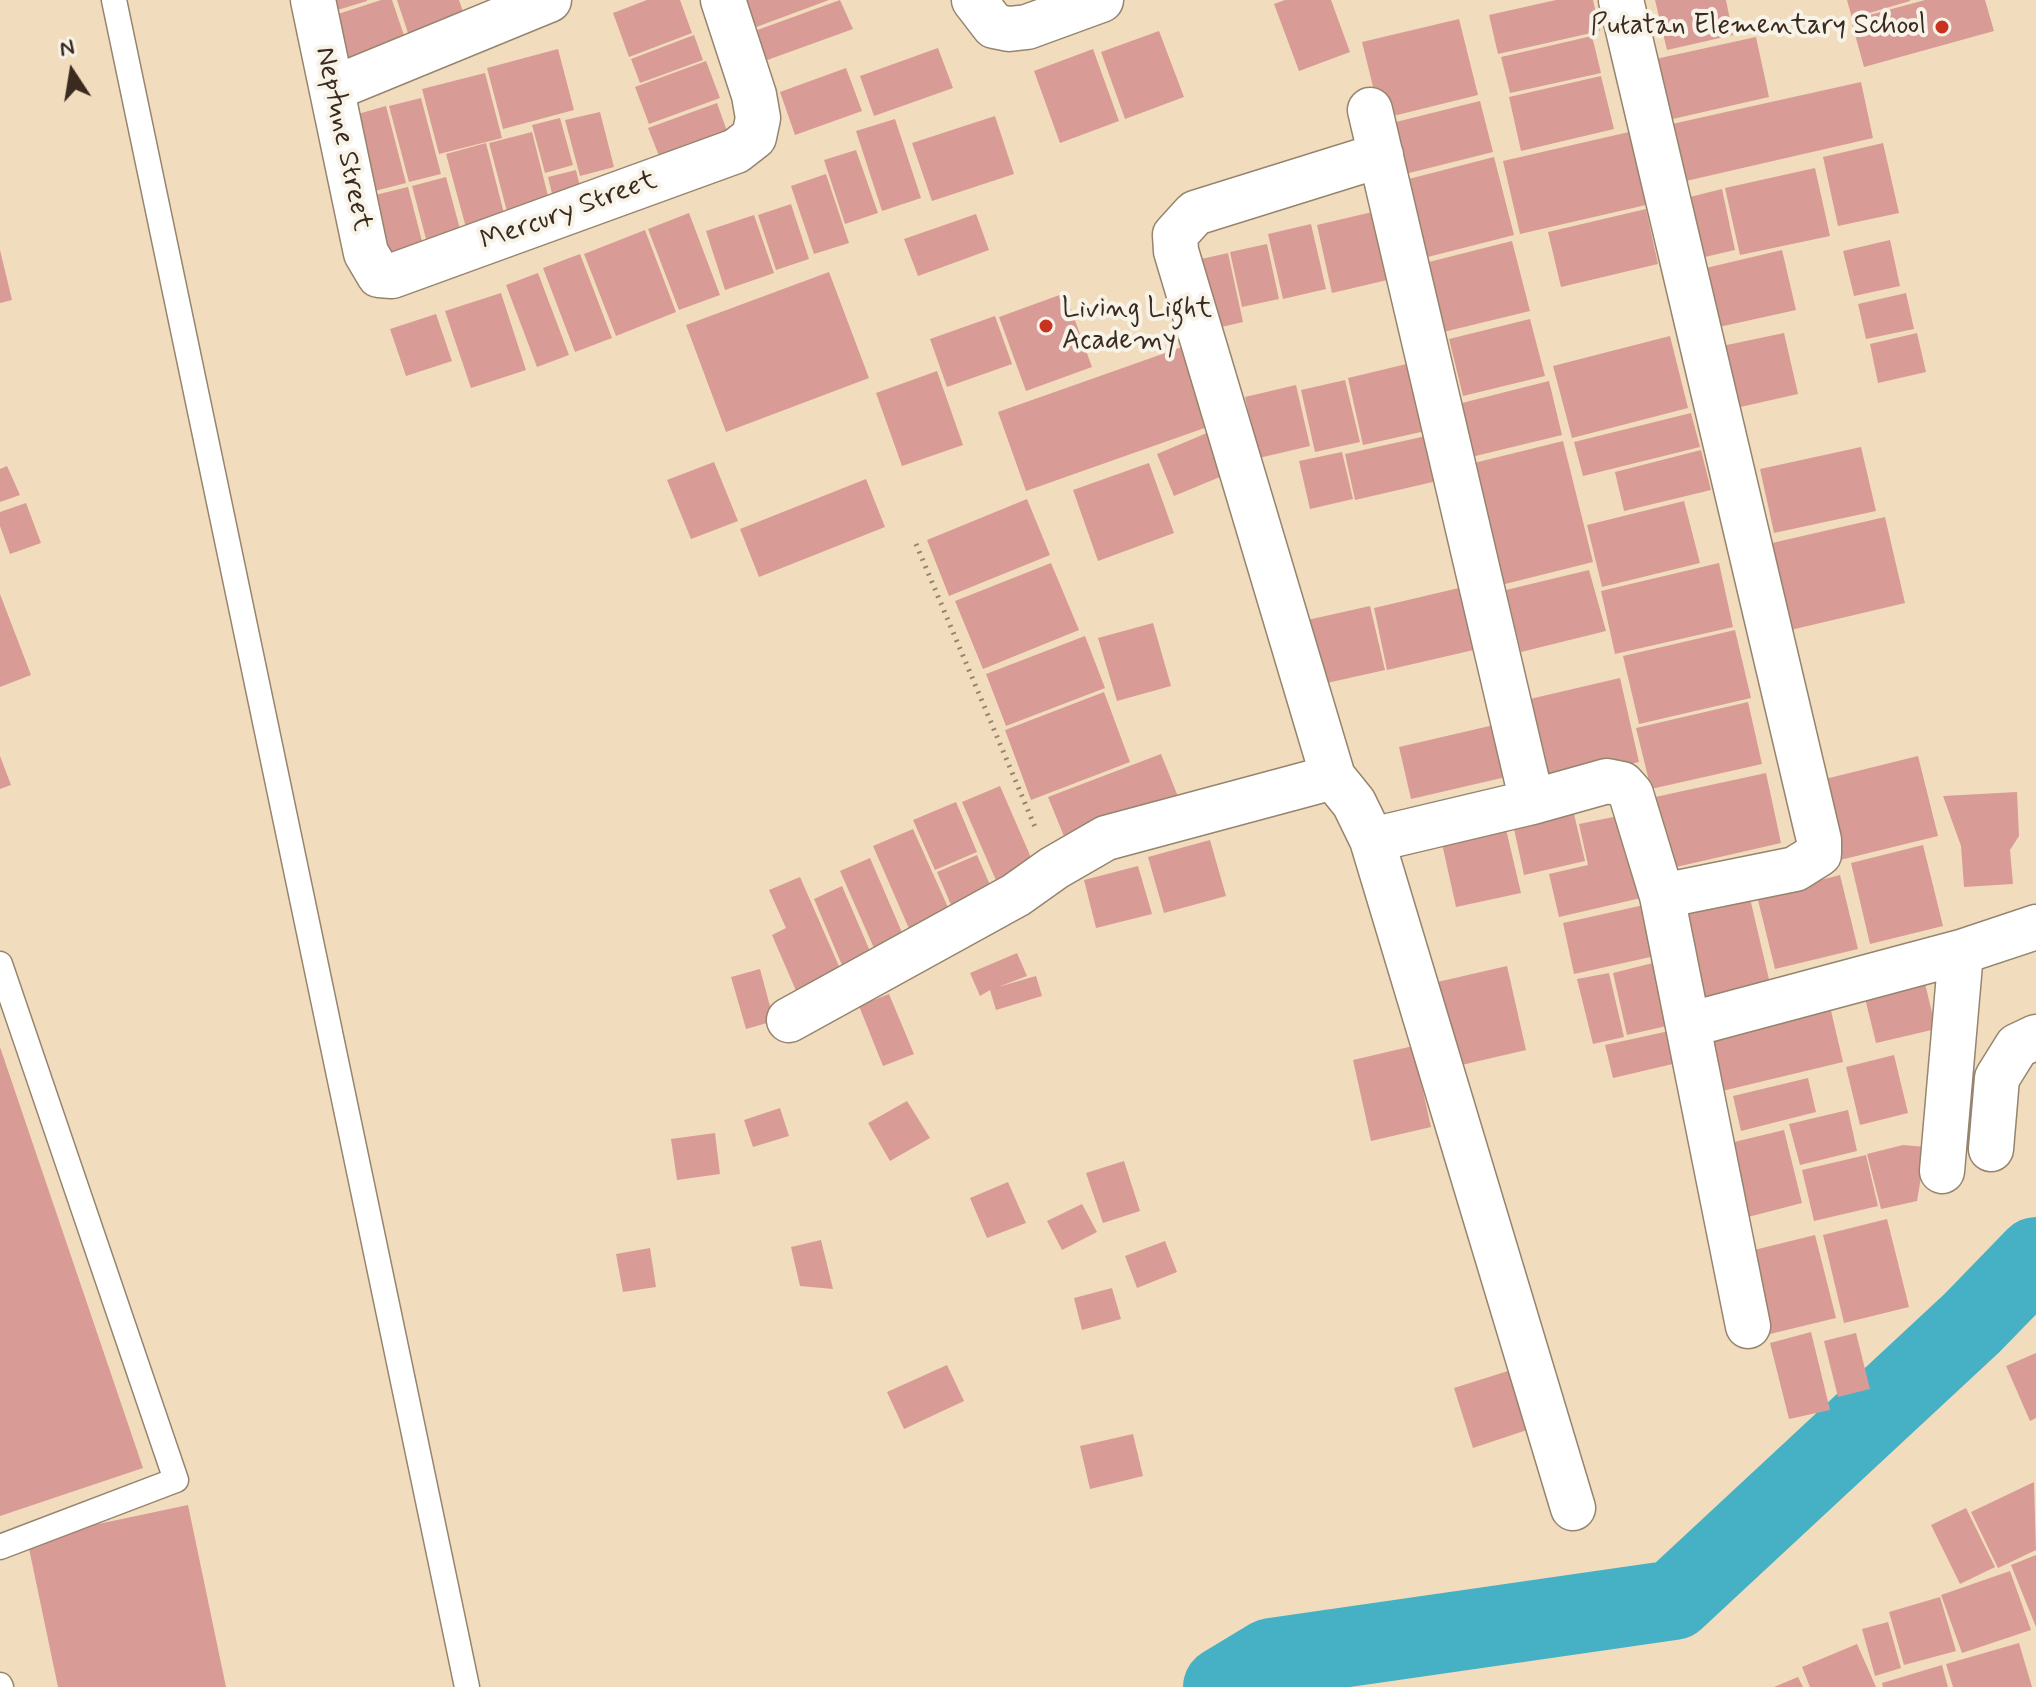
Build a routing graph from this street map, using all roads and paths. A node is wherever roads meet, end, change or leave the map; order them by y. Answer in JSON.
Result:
{"nodes":[{"id":1,"x":114,"y":0,"type":"edge"},
{"id":2,"x":313,"y":0,"type":"edge"},
{"id":3,"x":549,"y":0,"type":"edge"},
{"id":4,"x":723,"y":0,"type":"edge"},
{"id":5,"x":974,"y":0,"type":"edge"},
{"id":6,"x":1101,"y":0,"type":"edge"},
{"id":7,"x":1621,"y":0,"type":"edge"},
{"id":8,"x":332,"y":89,"type":"junction"},
{"id":9,"x":1370,"y":110,"type":"dead end"},
{"id":10,"x":1381,"y":155,"type":"junction"},
{"id":11,"x":379,"y":275,"type":"joint"},
{"id":12,"x":916,"y":544,"type":"dead end"},
{"id":13,"x":1333,"y":777,"type":"junction"},
{"id":14,"x":1532,"y":802,"type":"junction"},
{"id":15,"x":1372,"y":840,"type":"junction"},
{"id":16,"x":1054,"y":868,"type":"junction"},
{"id":17,"x":1662,"y":896,"type":"junction"},
{"id":18,"x":2036,"y":927,"type":"edge"},
{"id":19,"x":1961,"y":952,"type":"junction"},
{"id":20,"x":0,"y":964,"type":"edge"},
{"id":21,"x":789,"y":1020,"type":"dead end"},
{"id":22,"x":1688,"y":1025,"type":"junction"},
{"id":23,"x":2036,"y":1037,"type":"edge"},
{"id":24,"x":1991,"y":1149,"type":"dead end"},
{"id":25,"x":1942,"y":1171,"type":"dead end"},
{"id":26,"x":1748,"y":1326,"type":"dead end"},
{"id":27,"x":1573,"y":1508,"type":"dead end"},
{"id":28,"x":0,"y":1547,"type":"edge"},
{"id":29,"x":467,"y":1687,"type":"edge"}],
"edges":[{"from":1,"to":29,"type":"lane"},
{"from":2,"to":8,"type":"street","name":"Neptune Street"},
{"from":3,"to":8,"type":"street"},
{"from":4,"to":11,"type":"street","name":"Mercury Street"},
{"from":5,"to":6,"type":"street"},
{"from":7,"to":17,"type":"street"},
{"from":8,"to":11,"type":"street","name":"Neptune Street"},
{"from":9,"to":10,"type":"street"},
{"from":10,"to":13,"type":"street"},
{"from":10,"to":14,"type":"street"},
{"from":12,"to":16,"type":"path"},
{"from":13,"to":15,"type":"street"},
{"from":13,"to":16,"type":"street"},
{"from":14,"to":15,"type":"street"},
{"from":14,"to":17,"type":"street"},
{"from":15,"to":27,"type":"street"},
{"from":16,"to":21,"type":"street"},
{"from":17,"to":22,"type":"street"},
{"from":18,"to":19,"type":"street"},
{"from":19,"to":22,"type":"street"},
{"from":19,"to":25,"type":"street"},
{"from":20,"to":28,"type":"lane"},
{"from":22,"to":26,"type":"street"},
{"from":23,"to":24,"type":"street"}]}
